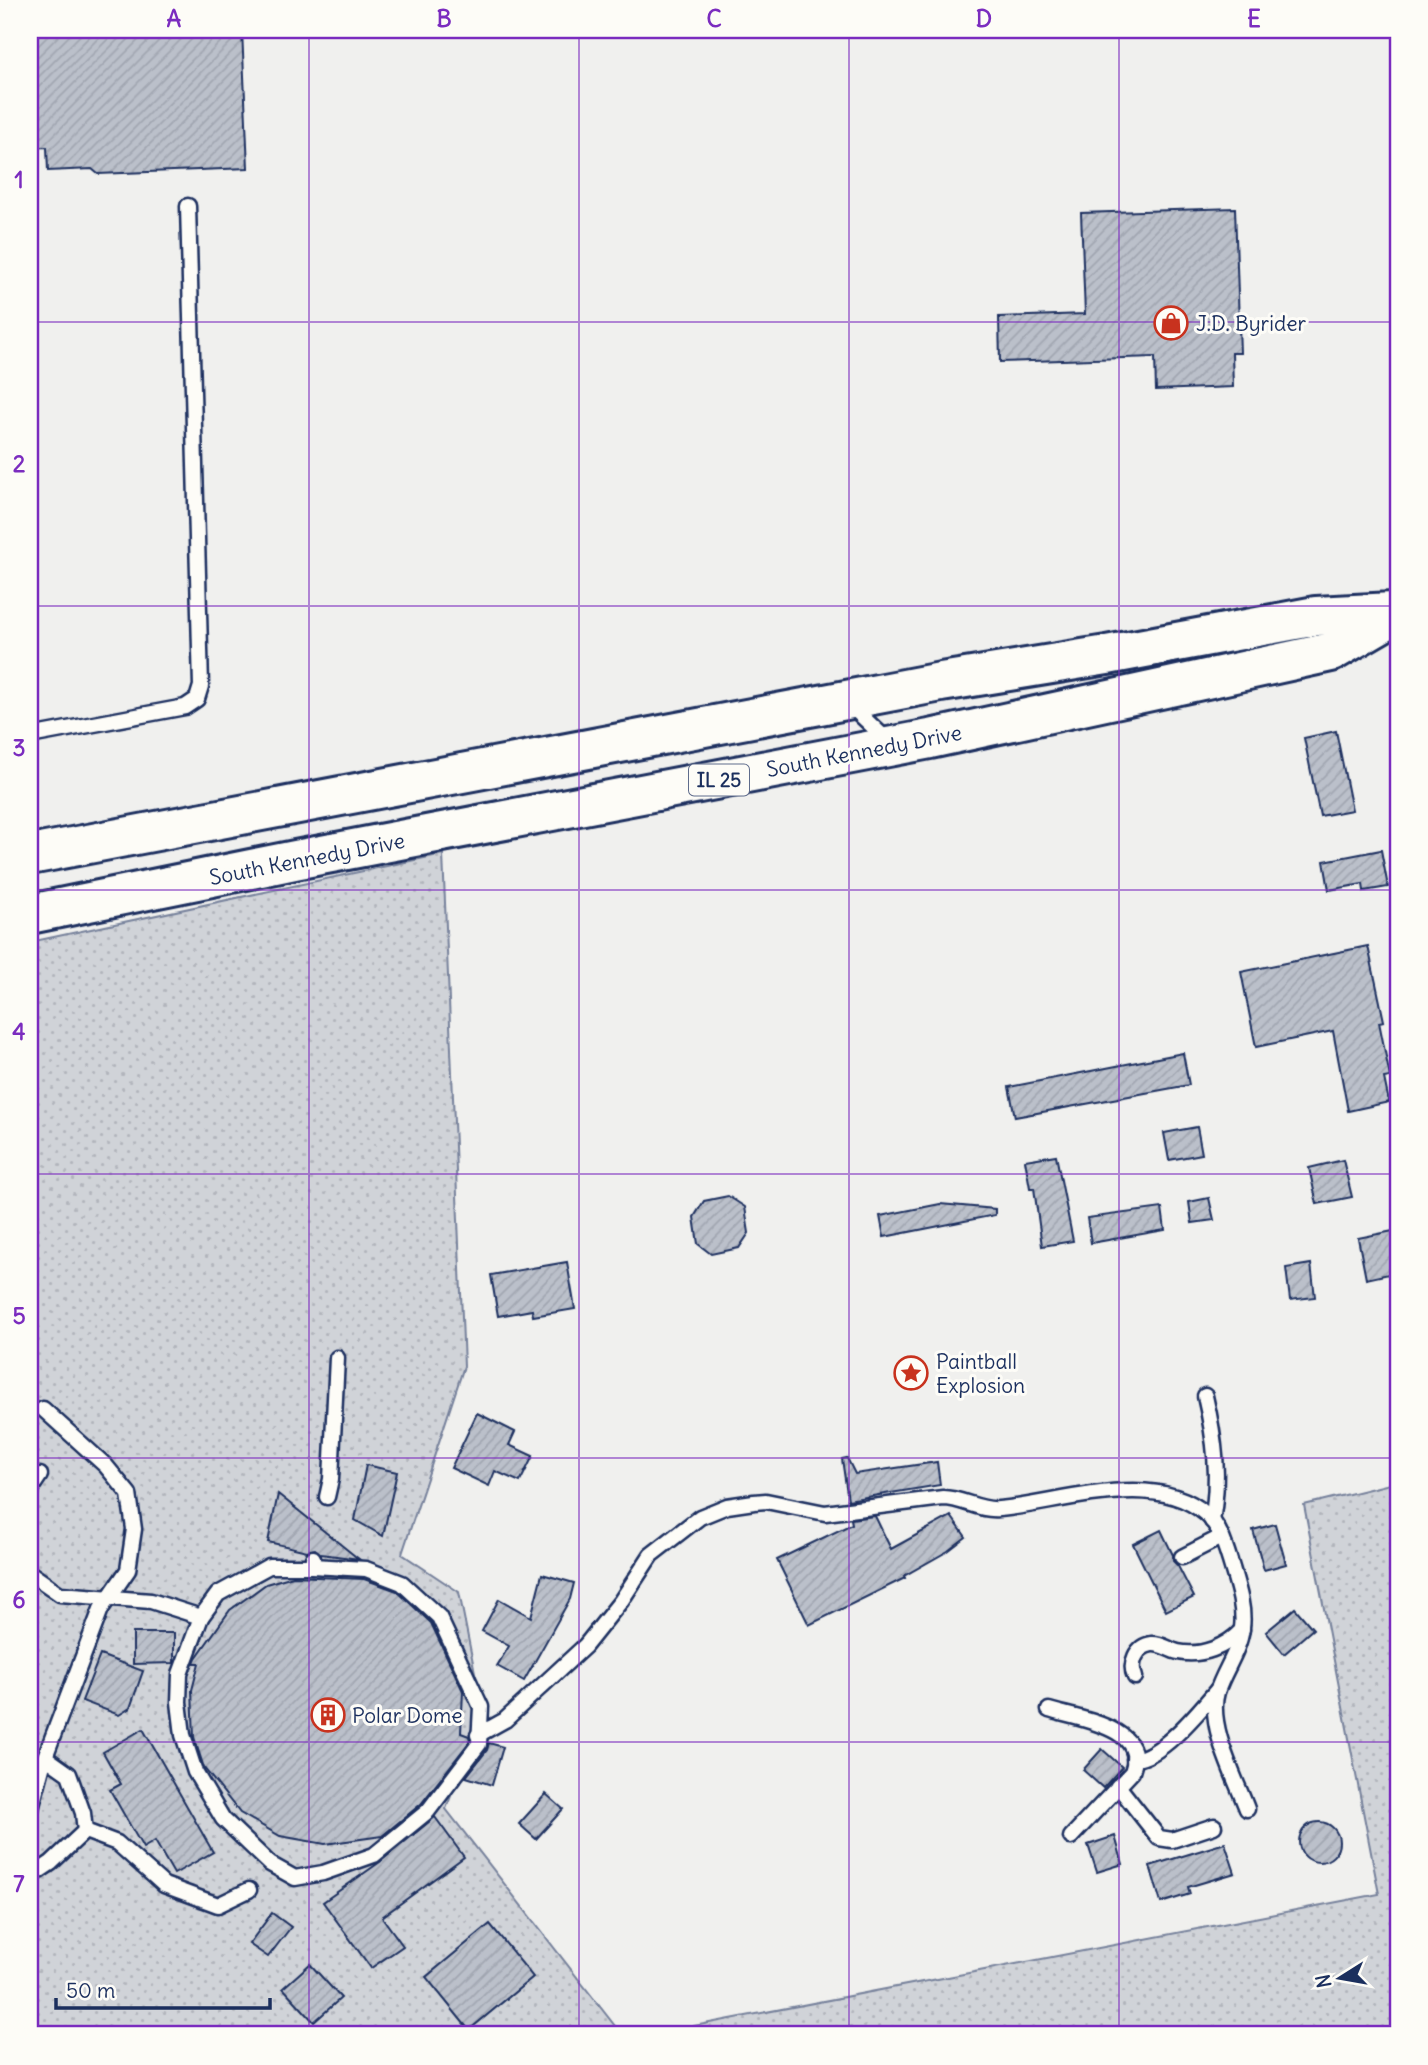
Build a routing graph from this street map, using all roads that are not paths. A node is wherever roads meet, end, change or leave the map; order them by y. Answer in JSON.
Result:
{"nodes":[{"id":1,"x":188,"y":206,"type":"dead end"},
{"id":2,"x":1398,"y":612,"type":"edge"},
{"id":3,"x":845,"y":701,"type":"junction"},
{"id":4,"x":30,"y":736,"type":"edge"},
{"id":5,"x":893,"y":746,"type":"junction"},
{"id":6,"x":30,"y":855,"type":"edge"},
{"id":7,"x":30,"y":915,"type":"edge"},
{"id":8,"x":337,"y":1358,"type":"dead end"},
{"id":9,"x":1205,"y":1396,"type":"dead end"},
{"id":10,"x":43,"y":1409,"type":"dead end"},
{"id":11,"x":40,"y":1475,"type":"dead end"},
{"id":12,"x":30,"y":1490,"type":"edge"},
{"id":13,"x":327,"y":1497,"type":"dead end"},
{"id":14,"x":1212,"y":1521,"type":"junction"},
{"id":15,"x":1221,"y":1537,"type":"junction"},
{"id":16,"x":1182,"y":1557,"type":"dead end"},
{"id":17,"x":30,"y":1573,"type":"edge"},
{"id":18,"x":110,"y":1597,"type":"junction"},
{"id":19,"x":201,"y":1617,"type":"junction"},
{"id":20,"x":1242,"y":1630,"type":"junction"},
{"id":21,"x":1135,"y":1677,"type":"dead end"},
{"id":22,"x":1219,"y":1689,"type":"junction"},
{"id":23,"x":1049,"y":1710,"type":"dead end"},
{"id":24,"x":478,"y":1735,"type":"junction"},
{"id":25,"x":45,"y":1757,"type":"junction"},
{"id":26,"x":1133,"y":1759,"type":"junction"},
{"id":27,"x":1118,"y":1786,"type":"junction"},
{"id":28,"x":1247,"y":1809,"type":"dead end"},
{"id":29,"x":30,"y":1813,"type":"edge"},
{"id":30,"x":1213,"y":1826,"type":"dead end"},
{"id":31,"x":85,"y":1832,"type":"junction"},
{"id":32,"x":1070,"y":1837,"type":"dead end"},
{"id":33,"x":30,"y":1877,"type":"edge"},
{"id":34,"x":249,"y":1890,"type":"dead end"}],
"edges":[{"from":1,"to":4,"type":"lane"},
{"from":2,"to":3,"type":"main road","name":"South Kennedy Drive","number":"IL 25"},
{"from":2,"to":5,"type":"main road","name":"South Kennedy Drive","number":"IL 25"},
{"from":3,"to":5,"type":"lane"},
{"from":3,"to":6,"type":"main road","name":"South Kennedy Drive","number":"IL 25"},
{"from":5,"to":7,"type":"main road","name":"South Kennedy Drive","number":"IL 25"},
{"from":8,"to":13,"type":"lane"},
{"from":9,"to":14,"type":"lane"},
{"from":10,"to":18,"type":"lane"},
{"from":11,"to":12,"type":"lane"},
{"from":14,"to":15,"type":"lane"},
{"from":14,"to":24,"type":"lane"},
{"from":15,"to":16,"type":"lane"},
{"from":15,"to":20,"type":"lane"},
{"from":17,"to":18,"type":"lane"},
{"from":18,"to":19,"type":"lane"},
{"from":18,"to":25,"type":"lane"},
{"from":19,"to":24,"type":"lane"},
{"from":19,"to":24,"type":"lane"},
{"from":20,"to":21,"type":"lane"},
{"from":20,"to":22,"type":"lane"},
{"from":22,"to":26,"type":"lane"},
{"from":22,"to":28,"type":"lane"},
{"from":23,"to":26,"type":"lane"},
{"from":25,"to":29,"type":"lane"},
{"from":25,"to":31,"type":"lane"},
{"from":26,"to":27,"type":"lane"},
{"from":27,"to":30,"type":"lane"},
{"from":27,"to":32,"type":"lane"},
{"from":31,"to":33,"type":"lane"},
{"from":31,"to":34,"type":"lane"}]}
